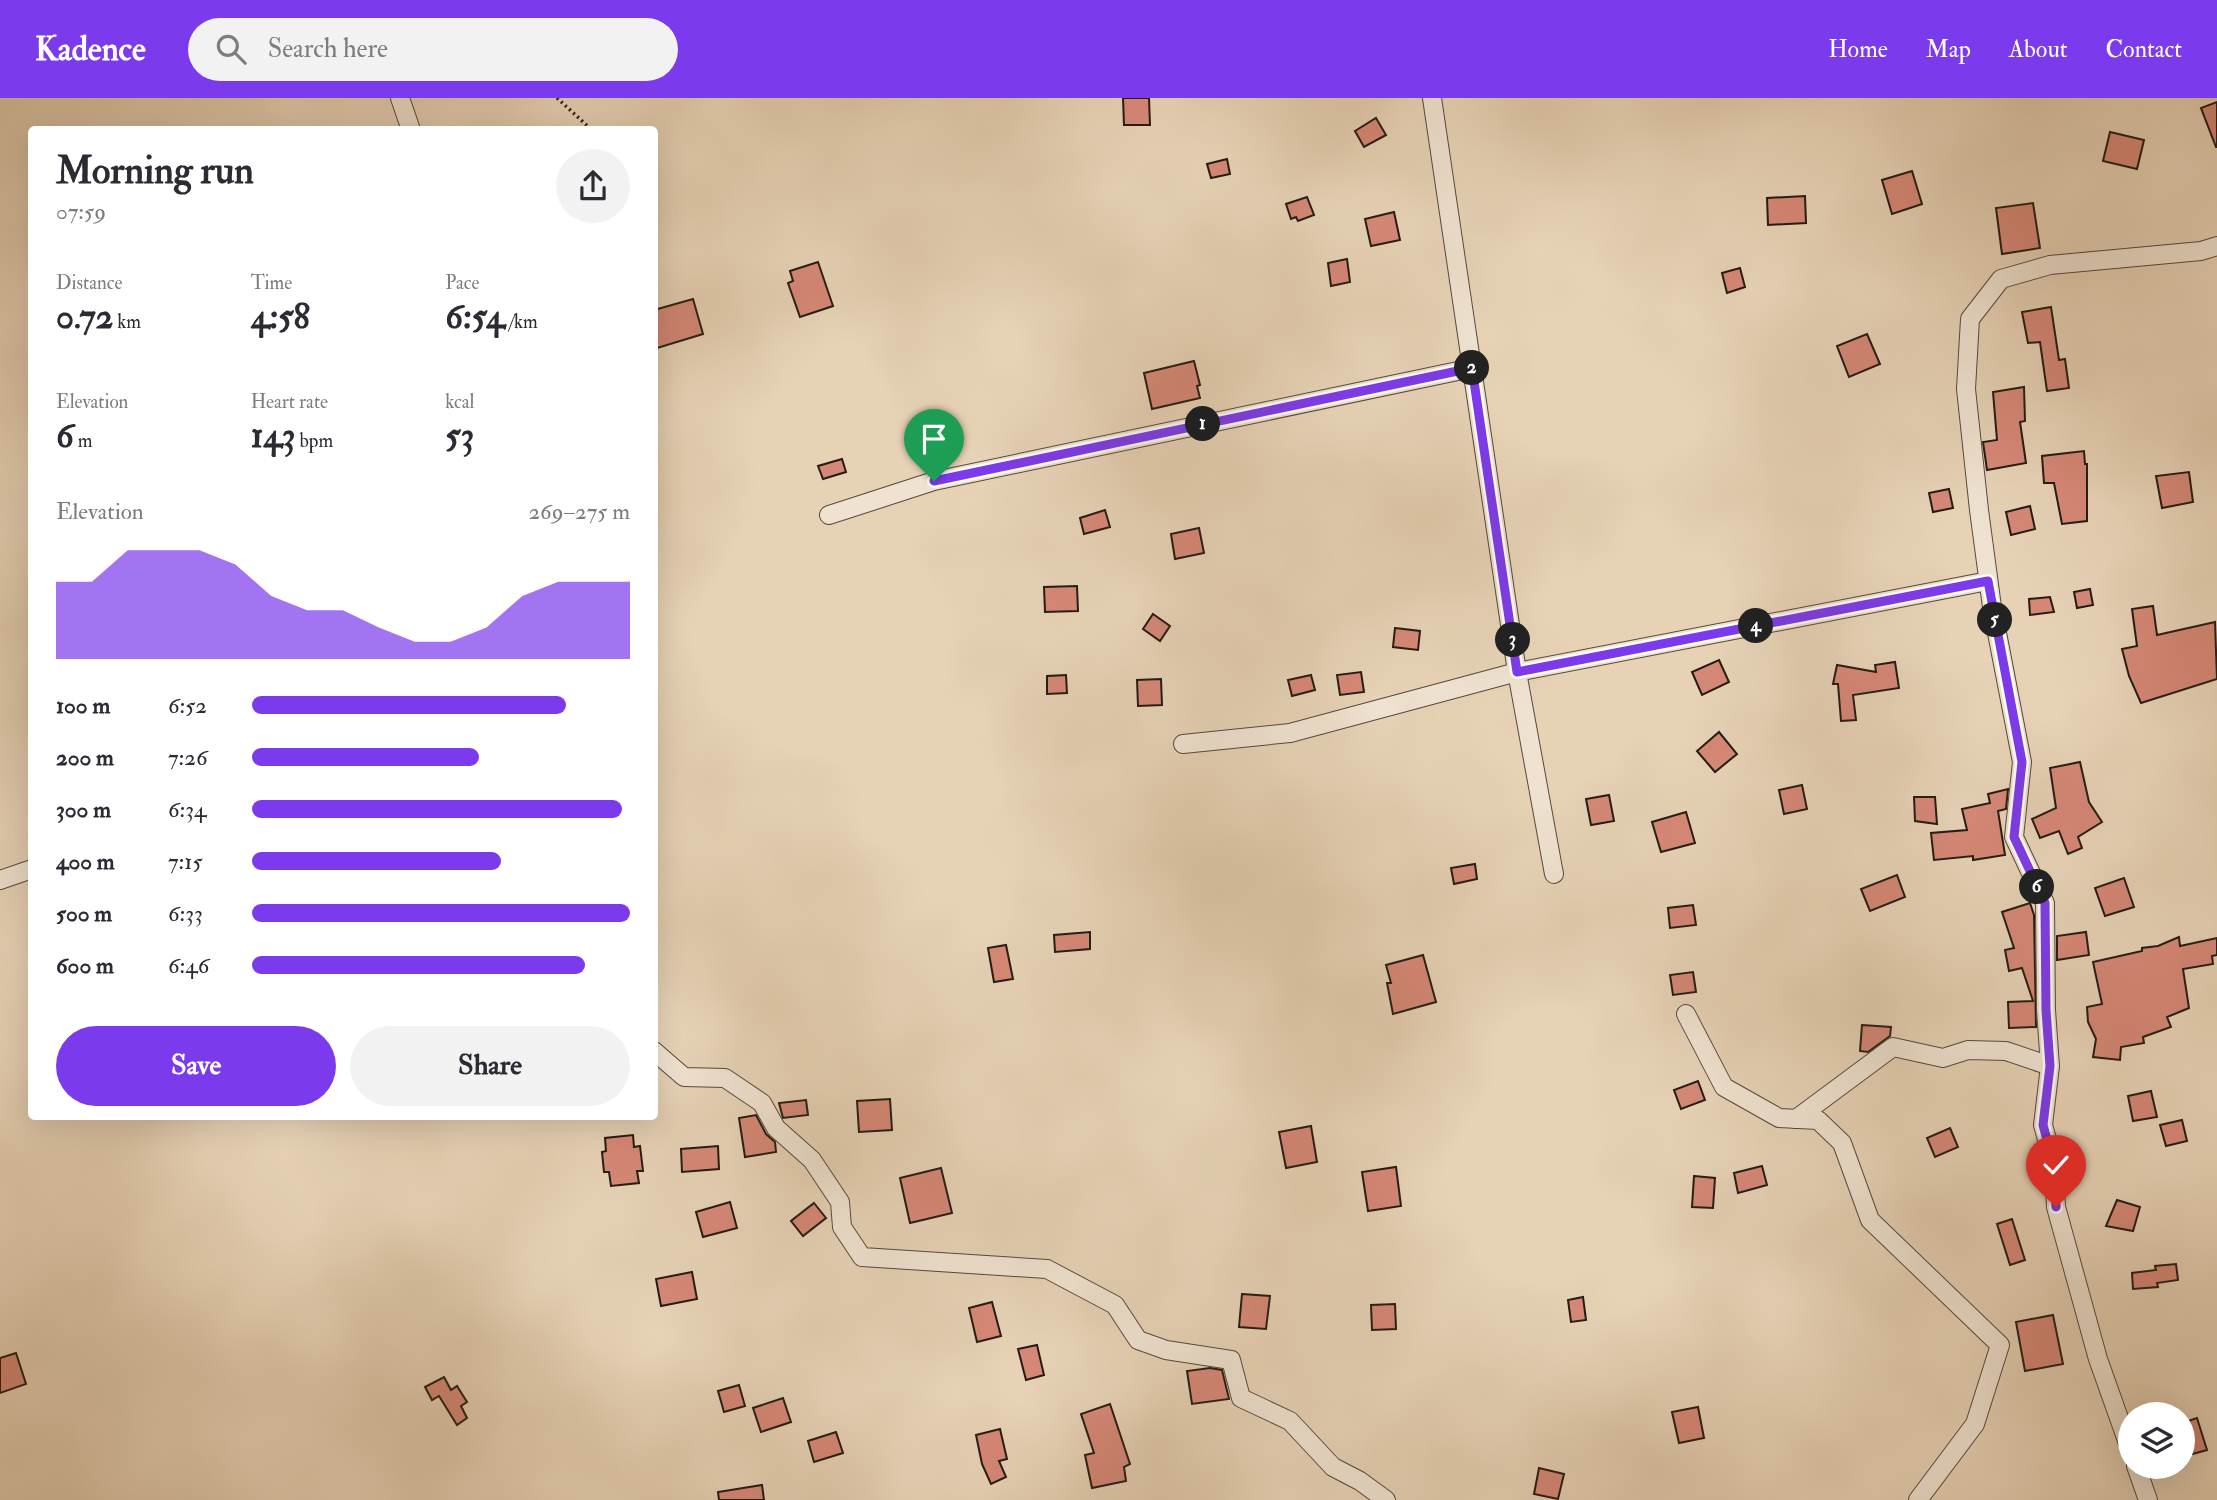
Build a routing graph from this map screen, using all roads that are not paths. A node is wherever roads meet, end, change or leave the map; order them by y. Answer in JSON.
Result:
{"nodes":[{"id":1,"x":400,"y":98,"type":"edge"},
{"id":2,"x":1432,"y":98,"type":"edge"},
{"id":3,"x":410,"y":126,"type":"edge"},
{"id":4,"x":2217,"y":246,"type":"edge"},
{"id":5,"x":1472,"y":368,"type":"junction"},
{"id":6,"x":829,"y":515,"type":"dead end"},
{"id":7,"x":1988,"y":581,"type":"junction"},
{"id":8,"x":1517,"y":672,"type":"junction"},
{"id":9,"x":1183,"y":744,"type":"dead end"},
{"id":10,"x":28,"y":870,"type":"edge"},
{"id":11,"x":1554,"y":874,"type":"dead end"},
{"id":12,"x":0,"y":880,"type":"edge"},
{"id":13,"x":1686,"y":1014,"type":"dead end"},
{"id":14,"x":658,"y":1054,"type":"edge"},
{"id":15,"x":2050,"y":1066,"type":"junction"},
{"id":16,"x":1797,"y":1119,"type":"junction"},
{"id":17,"x":2118,"y":1415,"type":"edge"},
{"id":18,"x":2141,"y":1479,"type":"edge"},
{"id":19,"x":1386,"y":1500,"type":"edge"},
{"id":20,"x":1918,"y":1500,"type":"edge"},
{"id":21,"x":2148,"y":1500,"type":"edge"}],
"edges":[{"from":1,"to":3,"type":"street"},
{"from":2,"to":5,"type":"street"},
{"from":4,"to":7,"type":"street"},
{"from":5,"to":6,"type":"street"},
{"from":5,"to":8,"type":"street"},
{"from":7,"to":8,"type":"street"},
{"from":7,"to":15,"type":"street"},
{"from":8,"to":9,"type":"street"},
{"from":8,"to":11,"type":"street"},
{"from":10,"to":12,"type":"street"},
{"from":13,"to":16,"type":"street"},
{"from":14,"to":19,"type":"street"},
{"from":15,"to":16,"type":"street"},
{"from":15,"to":17,"type":"street"},
{"from":16,"to":20,"type":"street"},
{"from":18,"to":21,"type":"street"}]}
